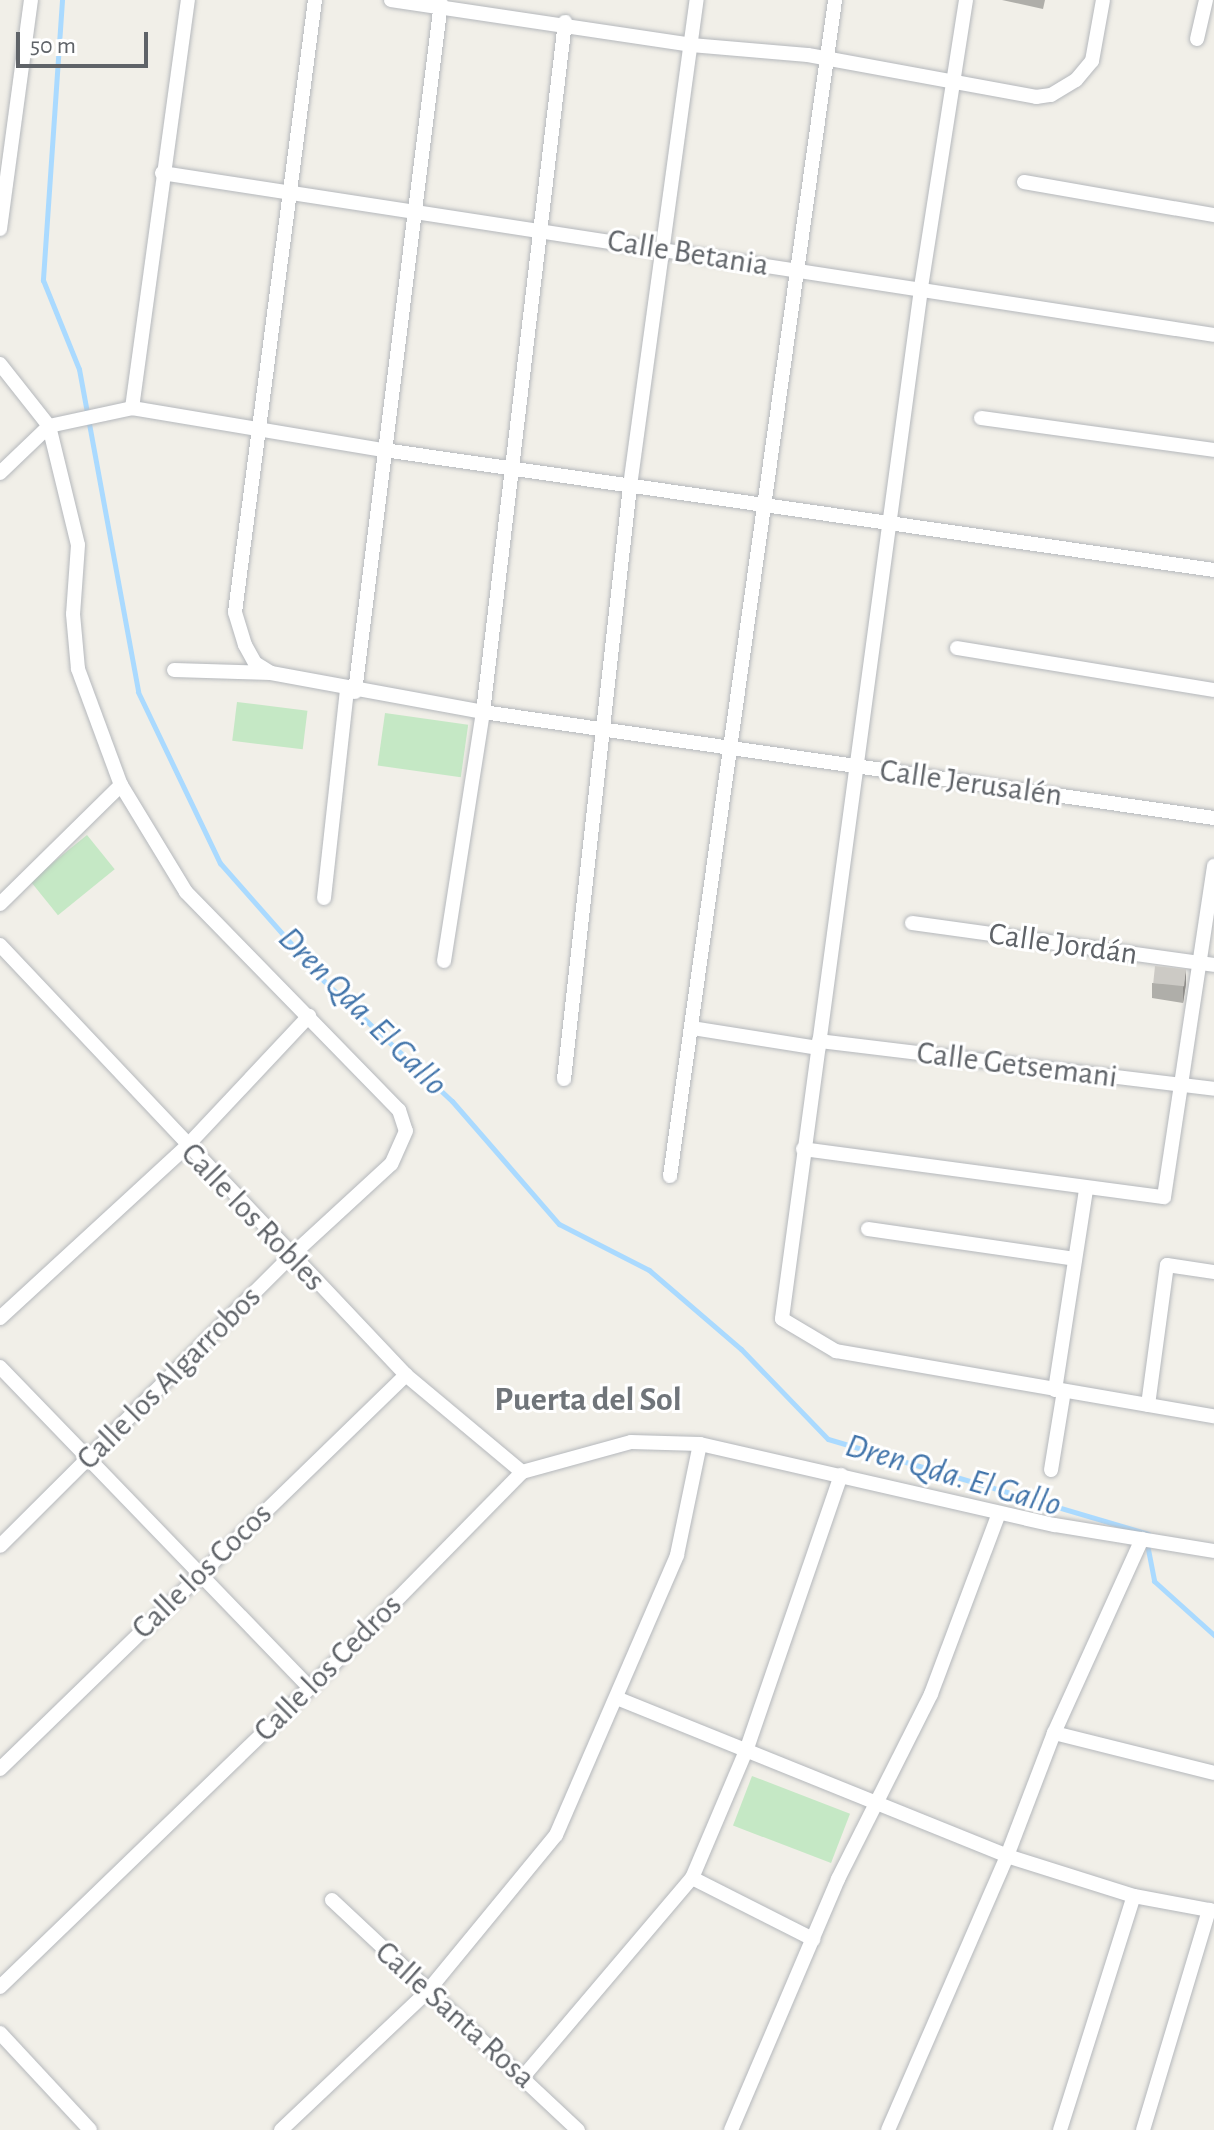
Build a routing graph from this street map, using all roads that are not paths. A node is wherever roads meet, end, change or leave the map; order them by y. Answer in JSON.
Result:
{"nodes":[{"id":1,"x":31,"y":0,"type":"edge"},
{"id":2,"x":188,"y":0,"type":"edge"},
{"id":3,"x":315,"y":0,"type":"edge"},
{"id":4,"x":391,"y":0,"type":"edge"},
{"id":5,"x":697,"y":0,"type":"edge"},
{"id":6,"x":835,"y":0,"type":"edge"},
{"id":7,"x":966,"y":0,"type":"edge"},
{"id":8,"x":1103,"y":0,"type":"edge"},
{"id":9,"x":1206,"y":0,"type":"edge"},
{"id":10,"x":440,"y":5,"type":"junction"},
{"id":11,"x":564,"y":25,"type":"junction"},
{"id":12,"x":1197,"y":39,"type":"dead end"},
{"id":13,"x":691,"y":45,"type":"junction"},
{"id":14,"x":826,"y":59,"type":"junction"},
{"id":15,"x":953,"y":80,"type":"junction"},
{"id":16,"x":162,"y":173,"type":"junction"},
{"id":17,"x":1024,"y":182,"type":"dead end"},
{"id":18,"x":288,"y":192,"type":"junction"},
{"id":19,"x":414,"y":212,"type":"junction"},
{"id":20,"x":1214,"y":215,"type":"edge"},
{"id":21,"x":0,"y":229,"type":"edge"},
{"id":22,"x":540,"y":231,"type":"junction"},
{"id":23,"x":663,"y":250,"type":"junction"},
{"id":24,"x":796,"y":270,"type":"junction"},
{"id":25,"x":921,"y":289,"type":"junction"},
{"id":26,"x":1214,"y":335,"type":"edge"},
{"id":27,"x":0,"y":364,"type":"edge"},
{"id":28,"x":132,"y":408,"type":"junction"},
{"id":29,"x":981,"y":418,"type":"dead end"},
{"id":30,"x":49,"y":426,"type":"junction"},
{"id":31,"x":258,"y":430,"type":"junction"},
{"id":32,"x":384,"y":450,"type":"junction"},
{"id":33,"x":1214,"y":450,"type":"edge"},
{"id":34,"x":508,"y":468,"type":"junction"},
{"id":35,"x":0,"y":473,"type":"edge"},
{"id":36,"x":630,"y":486,"type":"junction"},
{"id":37,"x":763,"y":505,"type":"junction"},
{"id":38,"x":890,"y":523,"type":"junction"},
{"id":39,"x":1214,"y":570,"type":"edge"},
{"id":40,"x":957,"y":648,"type":"dead end"},
{"id":41,"x":174,"y":670,"type":"dead end"},
{"id":42,"x":271,"y":673,"type":"junction"},
{"id":43,"x":1214,"y":690,"type":"edge"},
{"id":44,"x":351,"y":691,"type":"junction"},
{"id":45,"x":483,"y":712,"type":"junction"},
{"id":46,"x":600,"y":730,"type":"junction"},
{"id":47,"x":728,"y":748,"type":"junction"},
{"id":48,"x":856,"y":766,"type":"junction"},
{"id":49,"x":121,"y":785,"type":"junction"},
{"id":50,"x":1214,"y":818,"type":"edge"},
{"id":51,"x":1214,"y":866,"type":"edge"},
{"id":52,"x":324,"y":898,"type":"dead end"},
{"id":53,"x":0,"y":904,"type":"edge"},
{"id":54,"x":912,"y":923,"type":"dead end"},
{"id":55,"x":0,"y":945,"type":"edge"},
{"id":56,"x":444,"y":961,"type":"dead end"},
{"id":57,"x":1207,"y":964,"type":"edge"},
{"id":58,"x":309,"y":1016,"type":"junction"},
{"id":59,"x":692,"y":1028,"type":"junction"},
{"id":60,"x":818,"y":1045,"type":"junction"},
{"id":61,"x":564,"y":1079,"type":"dead end"},
{"id":62,"x":1180,"y":1084,"type":"junction"},
{"id":63,"x":1214,"y":1089,"type":"edge"},
{"id":64,"x":186,"y":1147,"type":"junction"},
{"id":65,"x":803,"y":1149,"type":"junction"},
{"id":66,"x":670,"y":1176,"type":"dead end"},
{"id":67,"x":1086,"y":1190,"type":"junction"},
{"id":68,"x":868,"y":1229,"type":"dead end"},
{"id":69,"x":290,"y":1257,"type":"junction"},
{"id":70,"x":1075,"y":1259,"type":"junction"},
{"id":71,"x":1214,"y":1272,"type":"edge"},
{"id":72,"x":0,"y":1318,"type":"edge"},
{"id":73,"x":0,"y":1367,"type":"edge"},
{"id":74,"x":406,"y":1375,"type":"junction"},
{"id":75,"x":1059,"y":1390,"type":"junction"},
{"id":76,"x":1148,"y":1405,"type":"junction"},
{"id":77,"x":1214,"y":1416,"type":"edge"},
{"id":78,"x":700,"y":1444,"type":"junction"},
{"id":79,"x":89,"y":1460,"type":"junction"},
{"id":80,"x":1051,"y":1470,"type":"dead end"},
{"id":81,"x":522,"y":1472,"type":"junction"},
{"id":82,"x":841,"y":1475,"type":"junction"},
{"id":83,"x":999,"y":1513,"type":"junction"},
{"id":84,"x":1142,"y":1539,"type":"junction"},
{"id":85,"x":0,"y":1546,"type":"edge"},
{"id":86,"x":1214,"y":1551,"type":"edge"},
{"id":87,"x":199,"y":1573,"type":"junction"},
{"id":88,"x":310,"y":1688,"type":"junction"},
{"id":89,"x":619,"y":1699,"type":"junction"},
{"id":90,"x":1054,"y":1733,"type":"junction"},
{"id":91,"x":746,"y":1751,"type":"junction"},
{"id":92,"x":0,"y":1769,"type":"edge"},
{"id":93,"x":1214,"y":1773,"type":"edge"},
{"id":94,"x":876,"y":1800,"type":"junction"},
{"id":95,"x":1007,"y":1856,"type":"junction"},
{"id":96,"x":692,"y":1878,"type":"junction"},
{"id":97,"x":1134,"y":1896,"type":"junction"},
{"id":98,"x":332,"y":1900,"type":"dead end"},
{"id":99,"x":1212,"y":1911,"type":"edge"},
{"id":100,"x":813,"y":1939,"type":"junction"},
{"id":101,"x":0,"y":1987,"type":"edge"},
{"id":102,"x":427,"y":1992,"type":"junction"},
{"id":103,"x":0,"y":2033,"type":"edge"},
{"id":104,"x":523,"y":2077,"type":"junction"},
{"id":105,"x":90,"y":2130,"type":"edge"},
{"id":106,"x":281,"y":2130,"type":"edge"},
{"id":107,"x":578,"y":2130,"type":"edge"},
{"id":108,"x":731,"y":2130,"type":"edge"},
{"id":109,"x":888,"y":2130,"type":"edge"},
{"id":110,"x":1060,"y":2130,"type":"edge"},
{"id":111,"x":1143,"y":2130,"type":"edge"}],
"edges":[{"from":1,"to":21,"type":"street"},
{"from":2,"to":16,"type":"street"},
{"from":3,"to":18,"type":"street"},
{"from":4,"to":10,"type":"street"},
{"from":5,"to":13,"type":"street"},
{"from":6,"to":14,"type":"street"},
{"from":7,"to":15,"type":"street"},
{"from":8,"to":15,"type":"street"},
{"from":9,"to":12,"type":"street"},
{"from":10,"to":11,"type":"street"},
{"from":10,"to":19,"type":"street"},
{"from":11,"to":13,"type":"street"},
{"from":11,"to":22,"type":"street"},
{"from":13,"to":14,"type":"street"},
{"from":13,"to":23,"type":"street"},
{"from":14,"to":15,"type":"street"},
{"from":14,"to":24,"type":"street"},
{"from":15,"to":25,"type":"street"},
{"from":16,"to":18,"type":"street","name":"Calle Betania"},
{"from":16,"to":28,"type":"street"},
{"from":17,"to":20,"type":"street"},
{"from":18,"to":19,"type":"street","name":"Calle Betania"},
{"from":18,"to":31,"type":"street"},
{"from":19,"to":22,"type":"street","name":"Calle Betania"},
{"from":19,"to":32,"type":"street"},
{"from":22,"to":23,"type":"street","name":"Calle Betania"},
{"from":22,"to":34,"type":"street"},
{"from":23,"to":24,"type":"street","name":"Calle Betania"},
{"from":23,"to":36,"type":"street"},
{"from":24,"to":25,"type":"street","name":"Calle Betania"},
{"from":24,"to":37,"type":"street"},
{"from":25,"to":26,"type":"street","name":"Calle Betania"},
{"from":25,"to":38,"type":"street"},
{"from":27,"to":30,"type":"street"},
{"from":28,"to":30,"type":"street"},
{"from":28,"to":31,"type":"street"},
{"from":29,"to":33,"type":"street"},
{"from":30,"to":35,"type":"street"},
{"from":30,"to":49,"type":"street"},
{"from":31,"to":32,"type":"street"},
{"from":31,"to":42,"type":"street"},
{"from":32,"to":34,"type":"street"},
{"from":32,"to":44,"type":"street"},
{"from":34,"to":36,"type":"street"},
{"from":34,"to":45,"type":"street"},
{"from":36,"to":37,"type":"street"},
{"from":36,"to":46,"type":"street"},
{"from":37,"to":38,"type":"street"},
{"from":37,"to":47,"type":"street"},
{"from":38,"to":39,"type":"street"},
{"from":38,"to":48,"type":"street"},
{"from":40,"to":43,"type":"street"},
{"from":41,"to":42,"type":"street","name":"Calle Jerusalén"},
{"from":42,"to":44,"type":"street","name":"Calle Jerusalén"},
{"from":44,"to":45,"type":"street","name":"Calle Jerusalén"},
{"from":44,"to":52,"type":"street"},
{"from":45,"to":46,"type":"street","name":"Calle Jerusalén"},
{"from":45,"to":56,"type":"street"},
{"from":46,"to":47,"type":"street","name":"Calle Jerusalén"},
{"from":46,"to":61,"type":"street"},
{"from":47,"to":48,"type":"street","name":"Calle Jerusalén"},
{"from":47,"to":59,"type":"street"},
{"from":48,"to":50,"type":"street","name":"Calle Jerusalén"},
{"from":48,"to":60,"type":"street"},
{"from":49,"to":53,"type":"street"},
{"from":49,"to":58,"type":"street"},
{"from":51,"to":57,"type":"street"},
{"from":54,"to":57,"type":"street","name":"Calle Jordán"},
{"from":55,"to":64,"type":"street","name":"Calle los Robles"},
{"from":57,"to":62,"type":"street"},
{"from":58,"to":64,"type":"street"},
{"from":58,"to":69,"type":"street","name":"Calle los Algarrobos"},
{"from":59,"to":60,"type":"street","name":"Calle Getsemani"},
{"from":59,"to":66,"type":"street"},
{"from":60,"to":62,"type":"street","name":"Calle Getsemani"},
{"from":60,"to":65,"type":"street"},
{"from":62,"to":63,"type":"street","name":"Calle Getsemani"},
{"from":62,"to":67,"type":"street"},
{"from":64,"to":69,"type":"street","name":"Calle los Robles"},
{"from":64,"to":72,"type":"street"},
{"from":65,"to":67,"type":"street"},
{"from":65,"to":75,"type":"street"},
{"from":67,"to":70,"type":"street"},
{"from":68,"to":70,"type":"street"},
{"from":69,"to":74,"type":"street","name":"Calle los Robles"},
{"from":69,"to":79,"type":"street","name":"Calle los Algarrobos"},
{"from":70,"to":75,"type":"street"},
{"from":71,"to":76,"type":"street"},
{"from":73,"to":79,"type":"street"},
{"from":74,"to":81,"type":"street","name":"Calle los Robles"},
{"from":74,"to":87,"type":"street","name":"Calle los Cocos"},
{"from":75,"to":76,"type":"street"},
{"from":75,"to":80,"type":"street"},
{"from":76,"to":77,"type":"street"},
{"from":78,"to":81,"type":"street"},
{"from":78,"to":82,"type":"street"},
{"from":78,"to":89,"type":"street"},
{"from":79,"to":85,"type":"street","name":"Calle los Algarrobos"},
{"from":79,"to":87,"type":"street"},
{"from":81,"to":88,"type":"street","name":"Calle los Cedros"},
{"from":82,"to":83,"type":"street"},
{"from":82,"to":91,"type":"street"},
{"from":83,"to":84,"type":"street"},
{"from":83,"to":94,"type":"street"},
{"from":84,"to":86,"type":"street"},
{"from":84,"to":90,"type":"street"},
{"from":87,"to":88,"type":"street"},
{"from":87,"to":92,"type":"street","name":"Calle los Cocos"},
{"from":88,"to":101,"type":"street","name":"Calle los Cedros"},
{"from":89,"to":91,"type":"street"},
{"from":89,"to":102,"type":"street"},
{"from":90,"to":93,"type":"street"},
{"from":90,"to":95,"type":"street"},
{"from":91,"to":94,"type":"street"},
{"from":91,"to":96,"type":"street"},
{"from":94,"to":95,"type":"street"},
{"from":94,"to":100,"type":"street"},
{"from":95,"to":97,"type":"street"},
{"from":95,"to":109,"type":"street"},
{"from":96,"to":100,"type":"street"},
{"from":96,"to":104,"type":"street"},
{"from":97,"to":99,"type":"street"},
{"from":97,"to":110,"type":"street"},
{"from":98,"to":102,"type":"street","name":"Calle Santa Rosa"},
{"from":99,"to":111,"type":"street"},
{"from":100,"to":108,"type":"street"},
{"from":102,"to":104,"type":"street","name":"Calle Santa Rosa"},
{"from":102,"to":106,"type":"street"},
{"from":103,"to":105,"type":"street"},
{"from":104,"to":107,"type":"street","name":"Calle Santa Rosa"}]}
